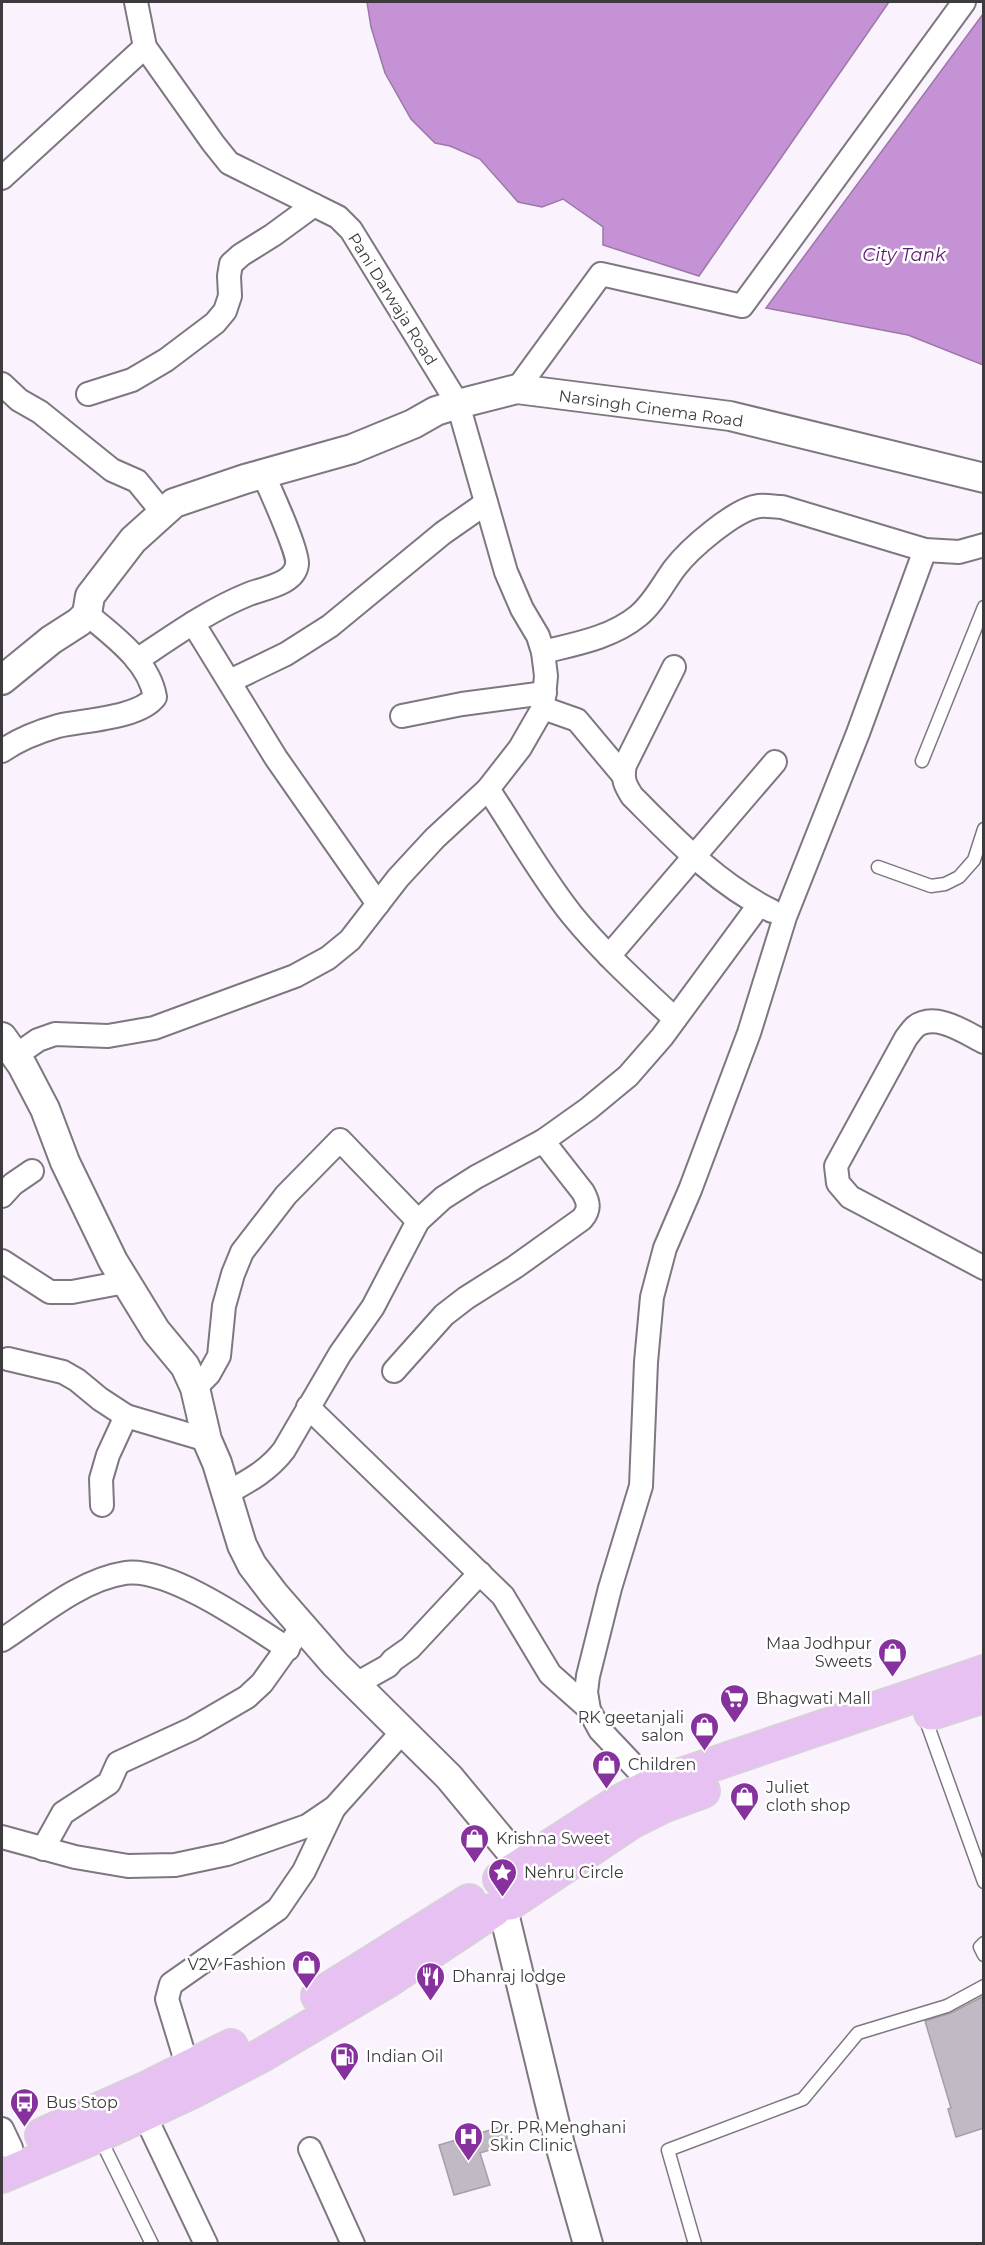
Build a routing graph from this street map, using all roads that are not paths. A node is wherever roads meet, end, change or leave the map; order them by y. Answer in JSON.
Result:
{"nodes":[{"id":1,"x":136,"y":2,"type":"edge"},
{"id":2,"x":964,"y":2,"type":"edge"},
{"id":3,"x":145,"y":47,"type":"junction"},
{"id":4,"x":2,"y":178,"type":"edge"},
{"id":5,"x":314,"y":205,"type":"junction"},
{"id":6,"x":2,"y":384,"type":"edge"},
{"id":7,"x":517,"y":389,"type":"junction"},
{"id":8,"x":88,"y":394,"type":"dead end"},
{"id":9,"x":458,"y":404,"type":"junction"},
{"id":10,"x":263,"y":474,"type":"junction"},
{"id":11,"x":984,"y":478,"type":"edge"},
{"id":12,"x":486,"y":503,"type":"junction"},
{"id":13,"x":164,"y":513,"type":"junction"},
{"id":14,"x":983,"y":547,"type":"edge"},
{"id":15,"x":925,"y":550,"type":"junction"},
{"id":16,"x":982,"y":613,"type":"edge"},
{"id":17,"x":87,"y":614,"type":"junction"},
{"id":18,"x":193,"y":622,"type":"junction"},
{"id":19,"x":543,"y":652,"type":"junction"},
{"id":20,"x":137,"y":660,"type":"junction"},
{"id":21,"x":674,"y":667,"type":"dead end"},
{"id":22,"x":2,"y":680,"type":"edge"},
{"id":23,"x":230,"y":681,"type":"junction"},
{"id":24,"x":544,"y":700,"type":"junction"},
{"id":25,"x":402,"y":716,"type":"dead end"},
{"id":26,"x":2,"y":751,"type":"edge"},
{"id":27,"x":922,"y":761,"type":"dead end"},
{"id":28,"x":775,"y":762,"type":"dead end"},
{"id":29,"x":623,"y":775,"type":"junction"},
{"id":30,"x":488,"y":789,"type":"junction"},
{"id":31,"x":984,"y":830,"type":"edge"},
{"id":32,"x":693,"y":856,"type":"junction"},
{"id":33,"x":878,"y":867,"type":"dead end"},
{"id":34,"x":378,"y":904,"type":"junction"},
{"id":35,"x":759,"y":904,"type":"junction"},
{"id":36,"x":785,"y":917,"type":"junction"},
{"id":37,"x":609,"y":956,"type":"junction"},
{"id":38,"x":675,"y":1019,"type":"junction"},
{"id":39,"x":984,"y":1042,"type":"edge"},
{"id":40,"x":8,"y":1046,"type":"edge"},
{"id":41,"x":543,"y":1141,"type":"junction"},
{"id":42,"x":32,"y":1171,"type":"dead end"},
{"id":43,"x":2,"y":1196,"type":"edge"},
{"id":44,"x":418,"y":1221,"type":"junction"},
{"id":45,"x":2,"y":1261,"type":"edge"},
{"id":46,"x":984,"y":1268,"type":"edge"},
{"id":47,"x":125,"y":1282,"type":"junction"},
{"id":48,"x":8,"y":1359,"type":"dead end"},
{"id":49,"x":394,"y":1371,"type":"dead end"},
{"id":50,"x":195,"y":1388,"type":"junction"},
{"id":51,"x":308,"y":1407,"type":"junction"},
{"id":52,"x":126,"y":1416,"type":"junction"},
{"id":53,"x":207,"y":1440,"type":"junction"},
{"id":54,"x":227,"y":1493,"type":"junction"},
{"id":55,"x":102,"y":1505,"type":"dead end"},
{"id":56,"x":480,"y":1573,"type":"junction"},
{"id":57,"x":295,"y":1638,"type":"junction"},
{"id":58,"x":2,"y":1640,"type":"edge"},
{"id":59,"x":984,"y":1671,"type":"edge"},
{"id":60,"x":356,"y":1684,"type":"junction"},
{"id":61,"x":586,"y":1692,"type":"junction"},
{"id":62,"x":984,"y":1696,"type":"edge"},
{"id":63,"x":920,"y":1705,"type":"junction"},
{"id":64,"x":404,"y":1731,"type":"junction"},
{"id":65,"x":652,"y":1785,"type":"junction"},
{"id":66,"x":335,"y":1807,"type":"junction"},
{"id":67,"x":2,"y":1837,"type":"edge"},
{"id":68,"x":43,"y":1849,"type":"junction"},
{"id":69,"x":984,"y":1882,"type":"edge"},
{"id":70,"x":502,"y":1893,"type":"junction"},
{"id":71,"x":984,"y":1943,"type":"edge"},
{"id":72,"x":984,"y":1955,"type":"edge"},
{"id":73,"x":984,"y":1986,"type":"edge"},
{"id":74,"x":188,"y":2068,"type":"junction"},
{"id":75,"x":144,"y":2114,"type":"junction"},
{"id":76,"x":99,"y":2135,"type":"junction"},
{"id":77,"x":310,"y":2149,"type":"dead end"},
{"id":78,"x":4,"y":2151,"type":"edge"},
{"id":79,"x":152,"y":2244,"type":"edge"},
{"id":80,"x":206,"y":2244,"type":"edge"},
{"id":81,"x":353,"y":2244,"type":"edge"},
{"id":82,"x":588,"y":2244,"type":"edge"},
{"id":83,"x":695,"y":2244,"type":"edge"}],
"edges":[{"from":1,"to":3,"type":"street","name":"Pani Darwaja Road"},
{"from":2,"to":7,"type":"street"},
{"from":3,"to":4,"type":"street"},
{"from":3,"to":5,"type":"street","name":"Pani Darwaja Road"},
{"from":5,"to":8,"type":"street"},
{"from":5,"to":9,"type":"street","name":"Pani Darwaja Road"},
{"from":6,"to":13,"type":"street"},
{"from":7,"to":9,"type":"street","name":"Narsingh Cinema Road"},
{"from":7,"to":11,"type":"street","name":"Narsingh Cinema Road"},
{"from":9,"to":10,"type":"street","name":"Narsingh Cinema Road"},
{"from":9,"to":12,"type":"street","name":"Pani Darwaja Road"},
{"from":10,"to":13,"type":"street","name":"Narsingh Cinema Road"},
{"from":10,"to":18,"type":"street"},
{"from":12,"to":19,"type":"street","name":"Pani Darwaja Road"},
{"from":12,"to":23,"type":"street"},
{"from":13,"to":17,"type":"street","name":"Narsingh Cinema Road"},
{"from":14,"to":15,"type":"street"},
{"from":15,"to":19,"type":"street"},
{"from":15,"to":36,"type":"street"},
{"from":16,"to":27,"type":"lane"},
{"from":17,"to":20,"type":"street"},
{"from":17,"to":22,"type":"street"},
{"from":18,"to":20,"type":"street"},
{"from":18,"to":23,"type":"street"},
{"from":19,"to":24,"type":"street","name":"Pani Darwaja Road"},
{"from":20,"to":26,"type":"street"},
{"from":21,"to":29,"type":"street"},
{"from":23,"to":34,"type":"street"},
{"from":24,"to":25,"type":"street"},
{"from":24,"to":29,"type":"street"},
{"from":24,"to":30,"type":"street"},
{"from":28,"to":32,"type":"street"},
{"from":29,"to":32,"type":"street"},
{"from":30,"to":34,"type":"street"},
{"from":30,"to":37,"type":"street"},
{"from":31,"to":33,"type":"lane"},
{"from":32,"to":35,"type":"street"},
{"from":32,"to":37,"type":"street"},
{"from":34,"to":40,"type":"street"},
{"from":35,"to":36,"type":"street"},
{"from":35,"to":38,"type":"street"},
{"from":36,"to":61,"type":"street"},
{"from":37,"to":38,"type":"street"},
{"from":38,"to":41,"type":"street"},
{"from":39,"to":46,"type":"street"},
{"from":40,"to":47,"type":"street"},
{"from":41,"to":44,"type":"street"},
{"from":41,"to":49,"type":"street"},
{"from":42,"to":43,"type":"street"},
{"from":44,"to":50,"type":"street"},
{"from":44,"to":51,"type":"street"},
{"from":45,"to":47,"type":"street"},
{"from":47,"to":50,"type":"street"},
{"from":48,"to":52,"type":"street"},
{"from":50,"to":53,"type":"street"},
{"from":51,"to":54,"type":"street"},
{"from":51,"to":56,"type":"street"},
{"from":52,"to":53,"type":"street"},
{"from":52,"to":55,"type":"street"},
{"from":53,"to":54,"type":"street"},
{"from":54,"to":57,"type":"street"},
{"from":56,"to":60,"type":"street"},
{"from":56,"to":61,"type":"street"},
{"from":57,"to":58,"type":"street"},
{"from":57,"to":60,"type":"street"},
{"from":57,"to":68,"type":"street"},
{"from":59,"to":63,"type":"main road"},
{"from":60,"to":64,"type":"street"},
{"from":61,"to":65,"type":"street"},
{"from":62,"to":63,"type":"main road"},
{"from":63,"to":65,"type":"main road"},
{"from":63,"to":69,"type":"lane"},
{"from":63,"to":70,"type":"main road"},
{"from":64,"to":66,"type":"street"},
{"from":64,"to":70,"type":"street"},
{"from":65,"to":70,"type":"main road"},
{"from":66,"to":68,"type":"street"},
{"from":66,"to":74,"type":"street"},
{"from":67,"to":68,"type":"street"},
{"from":70,"to":74,"type":"main road"},
{"from":70,"to":75,"type":"main road"},
{"from":70,"to":82,"type":"street"},
{"from":71,"to":72,"type":"lane"},
{"from":73,"to":83,"type":"lane"},
{"from":74,"to":78,"type":"main road"},
{"from":75,"to":76,"type":"main road"},
{"from":75,"to":80,"type":"street"},
{"from":76,"to":78,"type":"main road"},
{"from":76,"to":79,"type":"lane"},
{"from":77,"to":81,"type":"street"}]}
